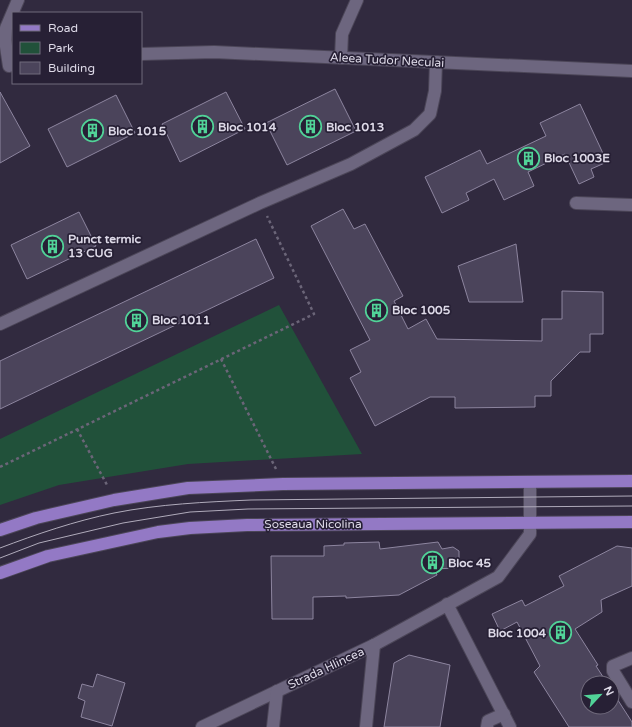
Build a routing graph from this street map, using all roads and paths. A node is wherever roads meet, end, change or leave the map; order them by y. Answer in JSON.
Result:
{"nodes":[{"id":1,"x":18,"y":0,"type":"edge"},
{"id":2,"x":357,"y":0,"type":"edge"},
{"id":3,"x":13,"y":12,"type":"edge"},
{"id":4,"x":12,"y":14,"type":"edge"},
{"id":5,"x":142,"y":54,"type":"edge"},
{"id":6,"x":341,"y":58,"type":"junction"},
{"id":7,"x":436,"y":62,"type":"junction"},
{"id":8,"x":7,"y":66,"type":"edge"},
{"id":9,"x":632,"y":71,"type":"edge"},
{"id":10,"x":260,"y":203,"type":"junction"},
{"id":11,"x":576,"y":203,"type":"dead end"},
{"id":12,"x":632,"y":205,"type":"edge"},
{"id":13,"x":0,"y":324,"type":"edge"},
{"id":14,"x":221,"y":359,"type":"junction"},
{"id":15,"x":77,"y":429,"type":"junction"},
{"id":16,"x":0,"y":467,"type":"edge"},
{"id":17,"x":632,"y":481,"type":"edge"},
{"id":18,"x":530,"y":482,"type":"junction"},
{"id":19,"x":283,"y":484,"type":"junction"},
{"id":20,"x":114,"y":500,"type":"junction"},
{"id":21,"x":632,"y":522,"type":"edge"},
{"id":22,"x":530,"y":523,"type":"junction"},
{"id":23,"x":0,"y":530,"type":"edge"},
{"id":24,"x":0,"y":573,"type":"edge"},
{"id":25,"x":447,"y":604,"type":"junction"},
{"id":26,"x":374,"y":645,"type":"junction"},
{"id":27,"x":632,"y":658,"type":"edge"},
{"id":28,"x":277,"y":690,"type":"junction"},
{"id":29,"x":632,"y":702,"type":"edge"},
{"id":30,"x":504,"y":714,"type":"junction"},
{"id":31,"x":202,"y":727,"type":"edge"},
{"id":32,"x":273,"y":727,"type":"edge"},
{"id":33,"x":366,"y":727,"type":"edge"},
{"id":34,"x":487,"y":727,"type":"edge"},
{"id":35,"x":510,"y":727,"type":"edge"}],
"edges":[{"from":1,"to":3,"type":"street"},
{"from":2,"to":6,"type":"street"},
{"from":4,"to":8,"type":"street"},
{"from":5,"to":6,"type":"street","name":"Aleea Tudor Neculai"},
{"from":6,"to":7,"type":"street","name":"Aleea Tudor Neculai"},
{"from":7,"to":9,"type":"street","name":"Aleea Tudor Neculai"},
{"from":7,"to":10,"type":"street"},
{"from":10,"to":13,"type":"street"},
{"from":10,"to":14,"type":"path"},
{"from":11,"to":12,"type":"street"},
{"from":14,"to":15,"type":"path"},
{"from":14,"to":19,"type":"path"},
{"from":15,"to":16,"type":"path"},
{"from":15,"to":20,"type":"path"},
{"from":17,"to":18,"type":"main road"},
{"from":18,"to":19,"type":"main road"},
{"from":18,"to":22,"type":"street","name":"Strada Hlincea"},
{"from":19,"to":20,"type":"main road"},
{"from":20,"to":23,"type":"main road"},
{"from":21,"to":22,"type":"main road","name":"Șoseaua Nicolina"},
{"from":22,"to":24,"type":"main road","name":"Șoseaua Nicolina"},
{"from":22,"to":25,"type":"street","name":"Strada Hlincea"},
{"from":25,"to":26,"type":"street","name":"Strada Hlincea"},
{"from":25,"to":30,"type":"street"},
{"from":26,"to":28,"type":"street","name":"Strada Hlincea"},
{"from":26,"to":33,"type":"street"},
{"from":27,"to":29,"type":"street"},
{"from":28,"to":31,"type":"street","name":"Strada Hlincea"},
{"from":28,"to":32,"type":"street"},
{"from":30,"to":34,"type":"street"},
{"from":30,"to":35,"type":"street"}]}
